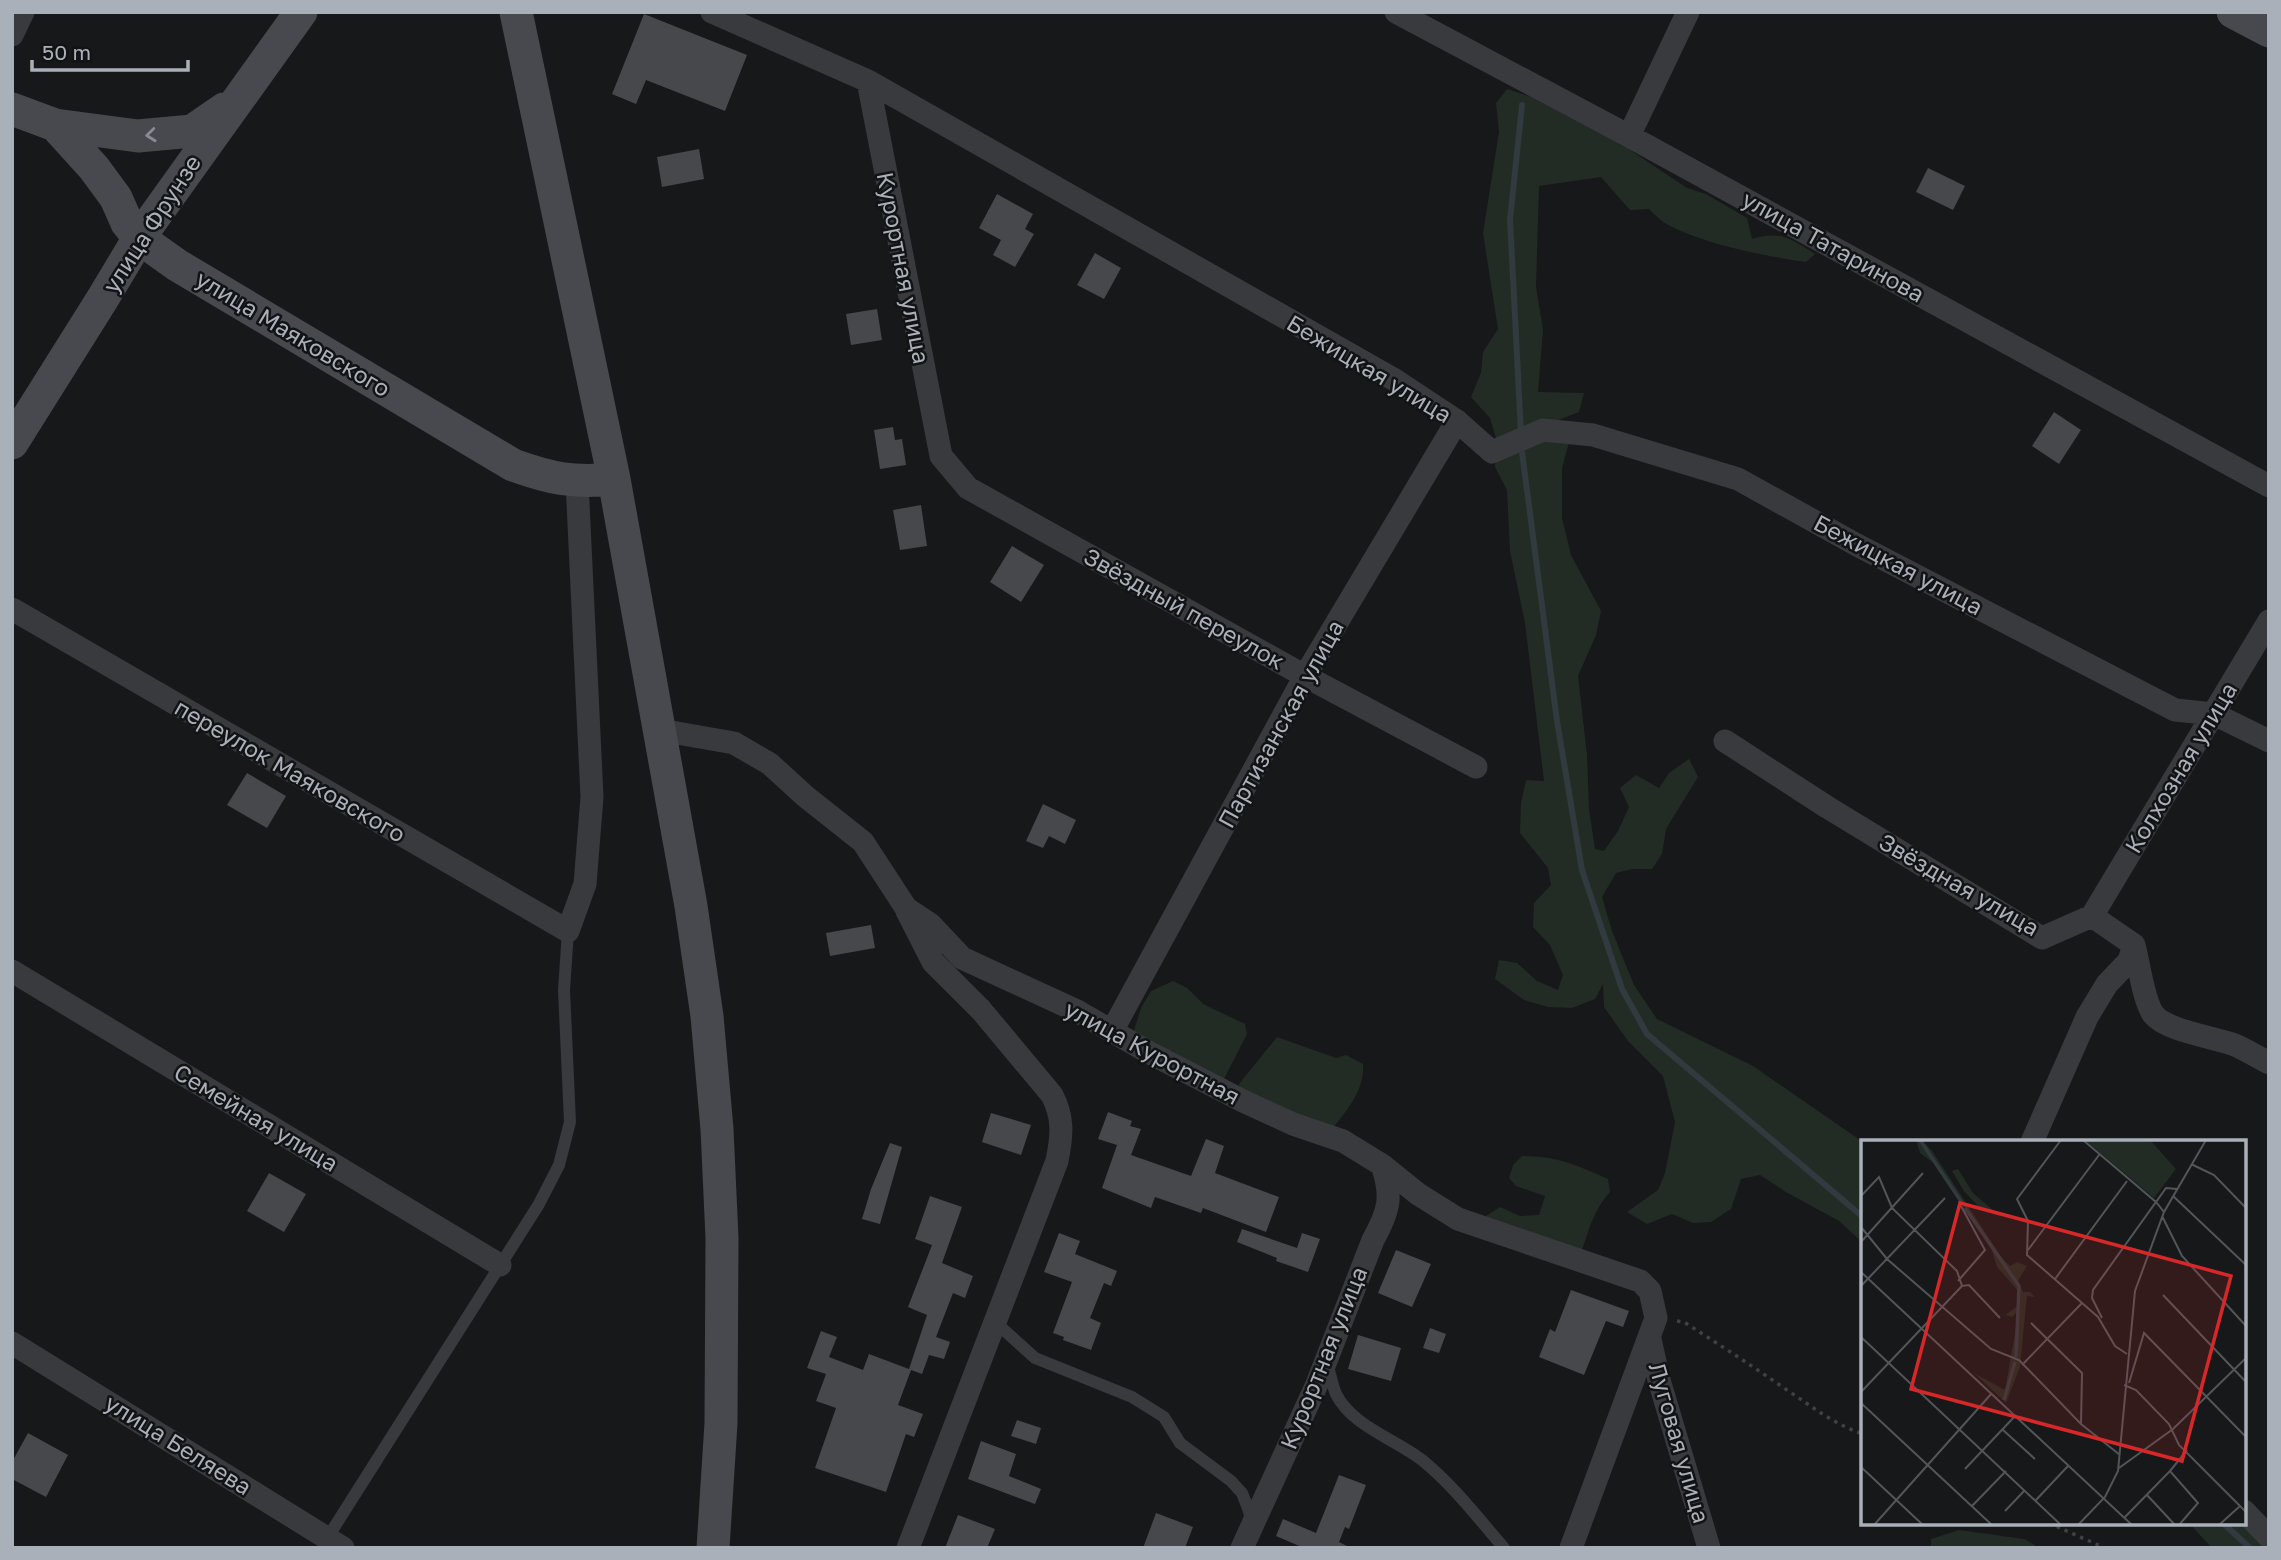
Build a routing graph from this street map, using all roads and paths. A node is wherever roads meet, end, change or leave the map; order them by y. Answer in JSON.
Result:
{"nodes":[{"id":1,"x":23,"y":12,"type":"edge"},
{"id":2,"x":301,"y":12,"type":"edge"},
{"id":3,"x":516,"y":12,"type":"edge"},
{"id":4,"x":712,"y":12,"type":"edge"},
{"id":5,"x":1396,"y":12,"type":"edge"},
{"id":6,"x":1688,"y":12,"type":"edge"},
{"id":7,"x":2233,"y":12,"type":"edge"},
{"id":8,"x":2269,"y":31,"type":"edge"},
{"id":9,"x":12,"y":35,"type":"edge"},
{"id":10,"x":867,"y":80,"type":"junction"},
{"id":11,"x":235,"y":102,"type":"junction"},
{"id":12,"x":12,"y":109,"type":"edge"},
{"id":13,"x":55,"y":125,"type":"junction"},
{"id":14,"x":1629,"y":136,"type":"junction"},
{"id":15,"x":139,"y":238,"type":"junction"},
{"id":16,"x":1457,"y":421,"type":"junction"},
{"id":17,"x":12,"y":443,"type":"edge"},
{"id":18,"x":941,"y":456,"type":"joint"},
{"id":19,"x":614,"y":479,"type":"junction"},
{"id":20,"x":577,"y":482,"type":"junction"},
{"id":21,"x":2269,"y":486,"type":"edge"},
{"id":22,"x":12,"y":609,"type":"edge"},
{"id":23,"x":2269,"y":621,"type":"edge"},
{"id":24,"x":1305,"y":676,"type":"junction"},
{"id":25,"x":2214,"y":714,"type":"junction"},
{"id":26,"x":660,"y":730,"type":"junction"},
{"id":27,"x":1726,"y":741,"type":"dead end"},
{"id":28,"x":2269,"y":741,"type":"edge"},
{"id":29,"x":1476,"y":767,"type":"dead end"},
{"id":30,"x":906,"y":908,"type":"junction"},
{"id":31,"x":2092,"y":916,"type":"junction"},
{"id":32,"x":568,"y":931,"type":"junction"},
{"id":33,"x":2134,"y":945,"type":"junction"},
{"id":34,"x":12,"y":971,"type":"edge"},
{"id":35,"x":1112,"y":1031,"type":"junction"},
{"id":36,"x":2269,"y":1063,"type":"edge"},
{"id":37,"x":2033,"y":1140,"type":"edge"},
{"id":38,"x":1382,"y":1165,"type":"junction"},
{"id":39,"x":500,"y":1265,"type":"junction"},
{"id":40,"x":994,"y":1321,"type":"junction"},
{"id":41,"x":1653,"y":1328,"type":"junction"},
{"id":42,"x":12,"y":1343,"type":"edge"},
{"id":43,"x":1326,"y":1359,"type":"junction"},
{"id":44,"x":1861,"y":1433,"type":"edge"},
{"id":45,"x":2246,"y":1513,"type":"edge"},
{"id":46,"x":2053,"y":1525,"type":"edge"},
{"id":47,"x":1252,"y":1526,"type":"junction"},
{"id":48,"x":2269,"y":1537,"type":"edge"},
{"id":49,"x":335,"y":1542,"type":"edge"},
{"id":50,"x":713,"y":1548,"type":"edge"},
{"id":51,"x":908,"y":1548,"type":"edge"},
{"id":52,"x":1242,"y":1548,"type":"edge"},
{"id":53,"x":1504,"y":1548,"type":"edge"},
{"id":54,"x":1570,"y":1548,"type":"edge"},
{"id":55,"x":1709,"y":1548,"type":"edge"},
{"id":56,"x":2105,"y":1548,"type":"edge"}],
"edges":[{"from":1,"to":9,"type":"street"},
{"from":2,"to":11,"type":"main road","name":"улица Фрунзе"},
{"from":3,"to":19,"type":"main road"},
{"from":4,"to":10,"type":"street","name":"Бежицкая улица"},
{"from":5,"to":14,"type":"street","name":"улица Татаринова"},
{"from":6,"to":14,"type":"street"},
{"from":7,"to":8,"type":"main road"},
{"from":10,"to":16,"type":"street","name":"Бежицкая улица"},
{"from":10,"to":18,"type":"street","name":"Курортная улица"},
{"from":11,"to":13,"type":"main road","name":"улица Маяковского","one_way":true},
{"from":11,"to":15,"type":"main road","name":"улица Фрунзе"},
{"from":12,"to":13,"type":"main road","name":"улица Маяковского"},
{"from":13,"to":15,"type":"main road","name":"улица Маяковского"},
{"from":14,"to":21,"type":"street","name":"улица Татаринова"},
{"from":15,"to":17,"type":"main road","name":"улица Фрунзе"},
{"from":15,"to":20,"type":"main road","name":"улица Маяковского"},
{"from":16,"to":24,"type":"street","name":"Партизанская улица"},
{"from":16,"to":25,"type":"street","name":"Бежицкая улица"},
{"from":18,"to":24,"type":"street","name":"Звёздный переулок"},
{"from":19,"to":20,"type":"main road","name":"улица Маяковского"},
{"from":19,"to":26,"type":"main road"},
{"from":20,"to":32,"type":"street"},
{"from":22,"to":32,"type":"street","name":"переулок Маяковского"},
{"from":23,"to":25,"type":"street","name":"Колхозная улица"},
{"from":24,"to":29,"type":"street","name":"Звёздный переулок"},
{"from":24,"to":35,"type":"street","name":"Партизанская улица"},
{"from":25,"to":28,"type":"street","name":"Бежицкая улица"},
{"from":25,"to":31,"type":"street","name":"Колхозная улица"},
{"from":26,"to":30,"type":"street","name":"улица Курортная"},
{"from":26,"to":50,"type":"main road"},
{"from":27,"to":31,"type":"street","name":"Звёздная улица"},
{"from":30,"to":35,"type":"street","name":"улица Курортная"},
{"from":30,"to":40,"type":"street"},
{"from":31,"to":33,"type":"street"},
{"from":32,"to":39,"type":"lane"},
{"from":33,"to":36,"type":"street"},
{"from":33,"to":37,"type":"street"},
{"from":34,"to":39,"type":"street","name":"Семейная улица"},
{"from":35,"to":38,"type":"street","name":"улица Курортная"},
{"from":38,"to":41,"type":"street","name":"улица Курортная"},
{"from":38,"to":43,"type":"street","name":"Курортная улица"},
{"from":39,"to":49,"type":"lane"},
{"from":40,"to":47,"type":"lane"},
{"from":40,"to":51,"type":"street"},
{"from":41,"to":44,"type":"path"},
{"from":41,"to":54,"type":"street"},
{"from":41,"to":55,"type":"street","name":"Луговая улица"},
{"from":42,"to":49,"type":"street","name":"улица Беляева"},
{"from":43,"to":47,"type":"street","name":"Курортная улица"},
{"from":43,"to":53,"type":"lane"},
{"from":45,"to":48,"type":"street"},
{"from":46,"to":56,"type":"path"},
{"from":47,"to":52,"type":"street","name":"Курортная улица"}]}
